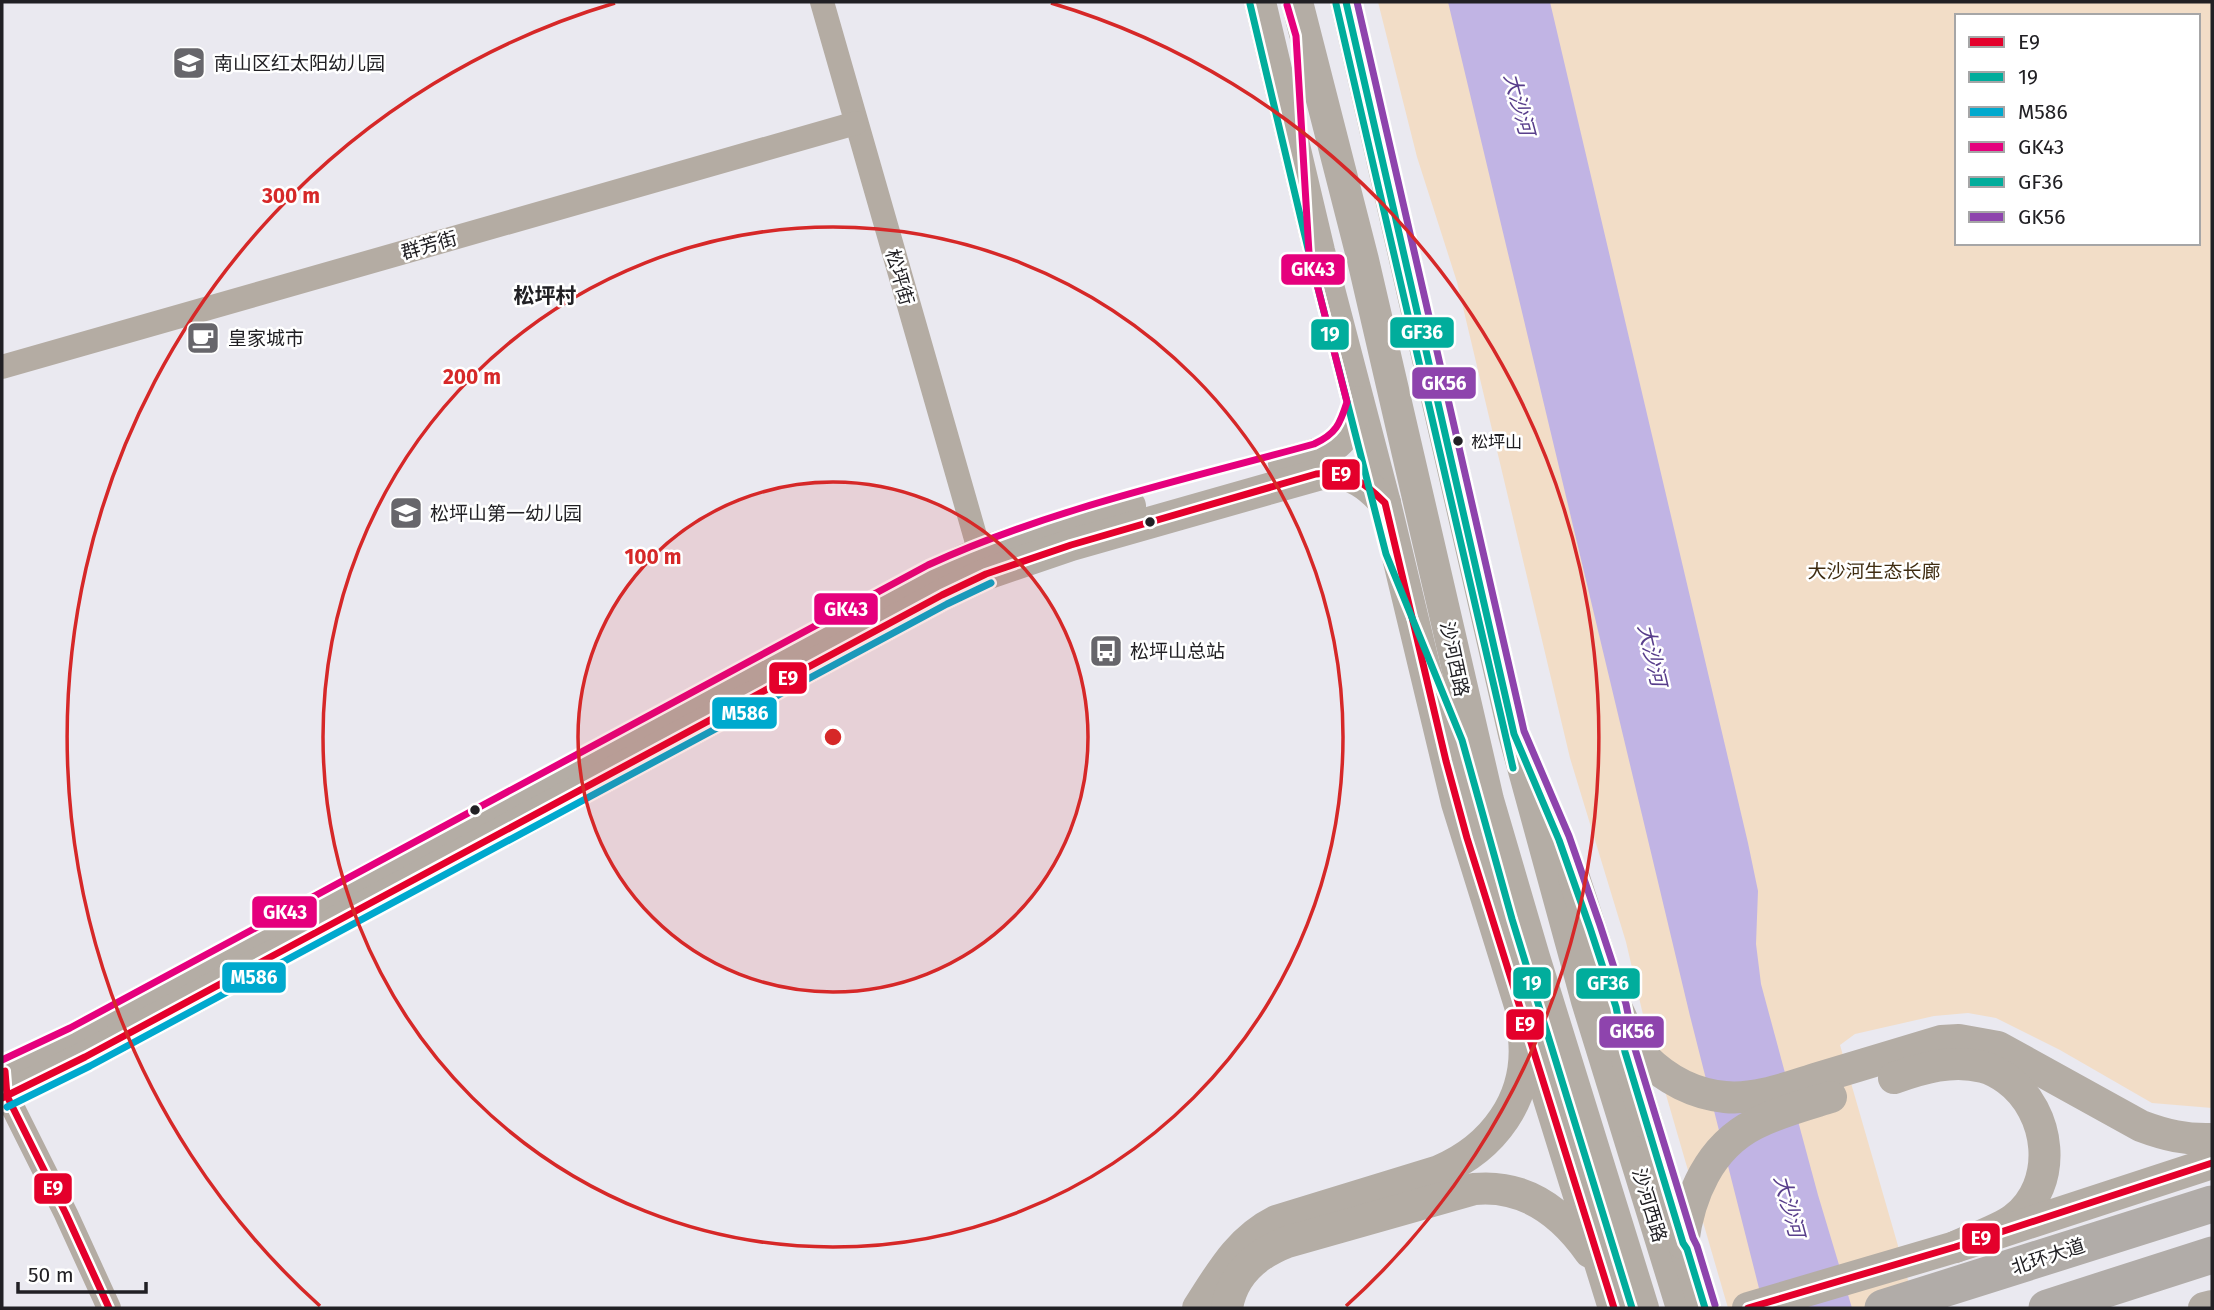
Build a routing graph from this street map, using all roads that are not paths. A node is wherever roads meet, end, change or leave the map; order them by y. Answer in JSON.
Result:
{"nodes":[{"id":1,"x":822,"y":2,"type":"edge"},
{"id":2,"x":1260,"y":2,"type":"edge"},
{"id":3,"x":1297,"y":2,"type":"edge"},
{"id":4,"x":1331,"y":2,"type":"edge"},
{"id":5,"x":1346,"y":2,"type":"edge"},
{"id":6,"x":1306,"y":34,"type":"junction"},
{"id":7,"x":856,"y":123,"type":"junction"},
{"id":8,"x":1383,"y":164,"type":"junction"},
{"id":9,"x":1319,"y":251,"type":"junction"},
{"id":10,"x":2,"y":367,"type":"edge"},
{"id":11,"x":1358,"y":402,"type":"junction"},
{"id":12,"x":1385,"y":503,"type":"junction"},
{"id":13,"x":1396,"y":551,"type":"junction"},
{"id":14,"x":979,"y":552,"type":"junction"},
{"id":15,"x":1514,"y":734,"type":"junction"},
{"id":16,"x":1472,"y":737,"type":"junction"},
{"id":17,"x":1616,"y":1007,"type":"junction"},
{"id":18,"x":1522,"y":1012,"type":"junction"},
{"id":19,"x":1928,"y":1056,"type":"junction"},
{"id":20,"x":3,"y":1082,"type":"edge"},
{"id":21,"x":2212,"y":1139,"type":"edge"},
{"id":22,"x":2212,"y":1163,"type":"edge"},
{"id":23,"x":1442,"y":1183,"type":"junction"},
{"id":24,"x":2212,"y":1204,"type":"edge"},
{"id":25,"x":1281,"y":1231,"type":"junction"},
{"id":26,"x":1683,"y":1244,"type":"junction"},
{"id":27,"x":1955,"y":1247,"type":"junction"},
{"id":28,"x":2212,"y":1255,"type":"edge"},
{"id":29,"x":1603,"y":1272,"type":"junction"},
{"id":30,"x":2212,"y":1306,"type":"edge"},
{"id":31,"x":109,"y":1308,"type":"edge"},
{"id":32,"x":1198,"y":1308,"type":"edge"},
{"id":33,"x":1227,"y":1308,"type":"edge"},
{"id":34,"x":1615,"y":1308,"type":"edge"},
{"id":35,"x":1643,"y":1308,"type":"edge"},
{"id":36,"x":1682,"y":1308,"type":"edge"},
{"id":37,"x":1705,"y":1308,"type":"edge"},
{"id":38,"x":1748,"y":1308,"type":"edge"},
{"id":39,"x":1883,"y":1308,"type":"edge"},
{"id":40,"x":2047,"y":1308,"type":"edge"},
{"id":41,"x":2204,"y":1308,"type":"edge"}],
"edges":[{"from":1,"to":7,"type":"street","name":"松坪街"},
{"from":2,"to":9,"type":"main road"},
{"from":3,"to":6,"type":"main road","name":"沙河西路"},
{"from":4,"to":8,"type":"main road"},
{"from":5,"to":8,"type":"main road","name":"沙河西路"},
{"from":6,"to":9,"type":"main road"},
{"from":6,"to":16,"type":"main road","name":"沙河西路"},
{"from":7,"to":10,"type":"street","name":"群芳街"},
{"from":7,"to":14,"type":"street","name":"松坪街"},
{"from":8,"to":15,"type":"main road","name":"沙河西路"},
{"from":9,"to":11,"type":"main road"},
{"from":11,"to":12,"type":"main road"},
{"from":11,"to":14,"type":"main road"},
{"from":12,"to":13,"type":"main road"},
{"from":12,"to":20,"type":"main road"},
{"from":13,"to":16,"type":"main road"},
{"from":13,"to":18,"type":"main road"},
{"from":14,"to":20,"type":"main road"},
{"from":15,"to":17,"type":"main road"},
{"from":15,"to":36,"type":"main road","name":"沙河西路"},
{"from":16,"to":35,"type":"main road","name":"沙河西路"},
{"from":17,"to":19,"type":"main road"},
{"from":17,"to":26,"type":"main road"},
{"from":18,"to":23,"type":"main road"},
{"from":18,"to":29,"type":"main road"},
{"from":19,"to":21,"type":"main road"},
{"from":19,"to":26,"type":"main road"},
{"from":19,"to":27,"type":"main road"},
{"from":20,"to":31,"type":"street"},
{"from":22,"to":27,"type":"main road"},
{"from":23,"to":25,"type":"main road"},
{"from":23,"to":29,"type":"main road"},
{"from":24,"to":39,"type":"highway","name":"北环大道"},
{"from":25,"to":32,"type":"main road"},
{"from":25,"to":33,"type":"main road"},
{"from":26,"to":37,"type":"main road"},
{"from":27,"to":38,"type":"main road"},
{"from":28,"to":40,"type":"highway"},
{"from":29,"to":34,"type":"main road"},
{"from":30,"to":41,"type":"main road"}]}
